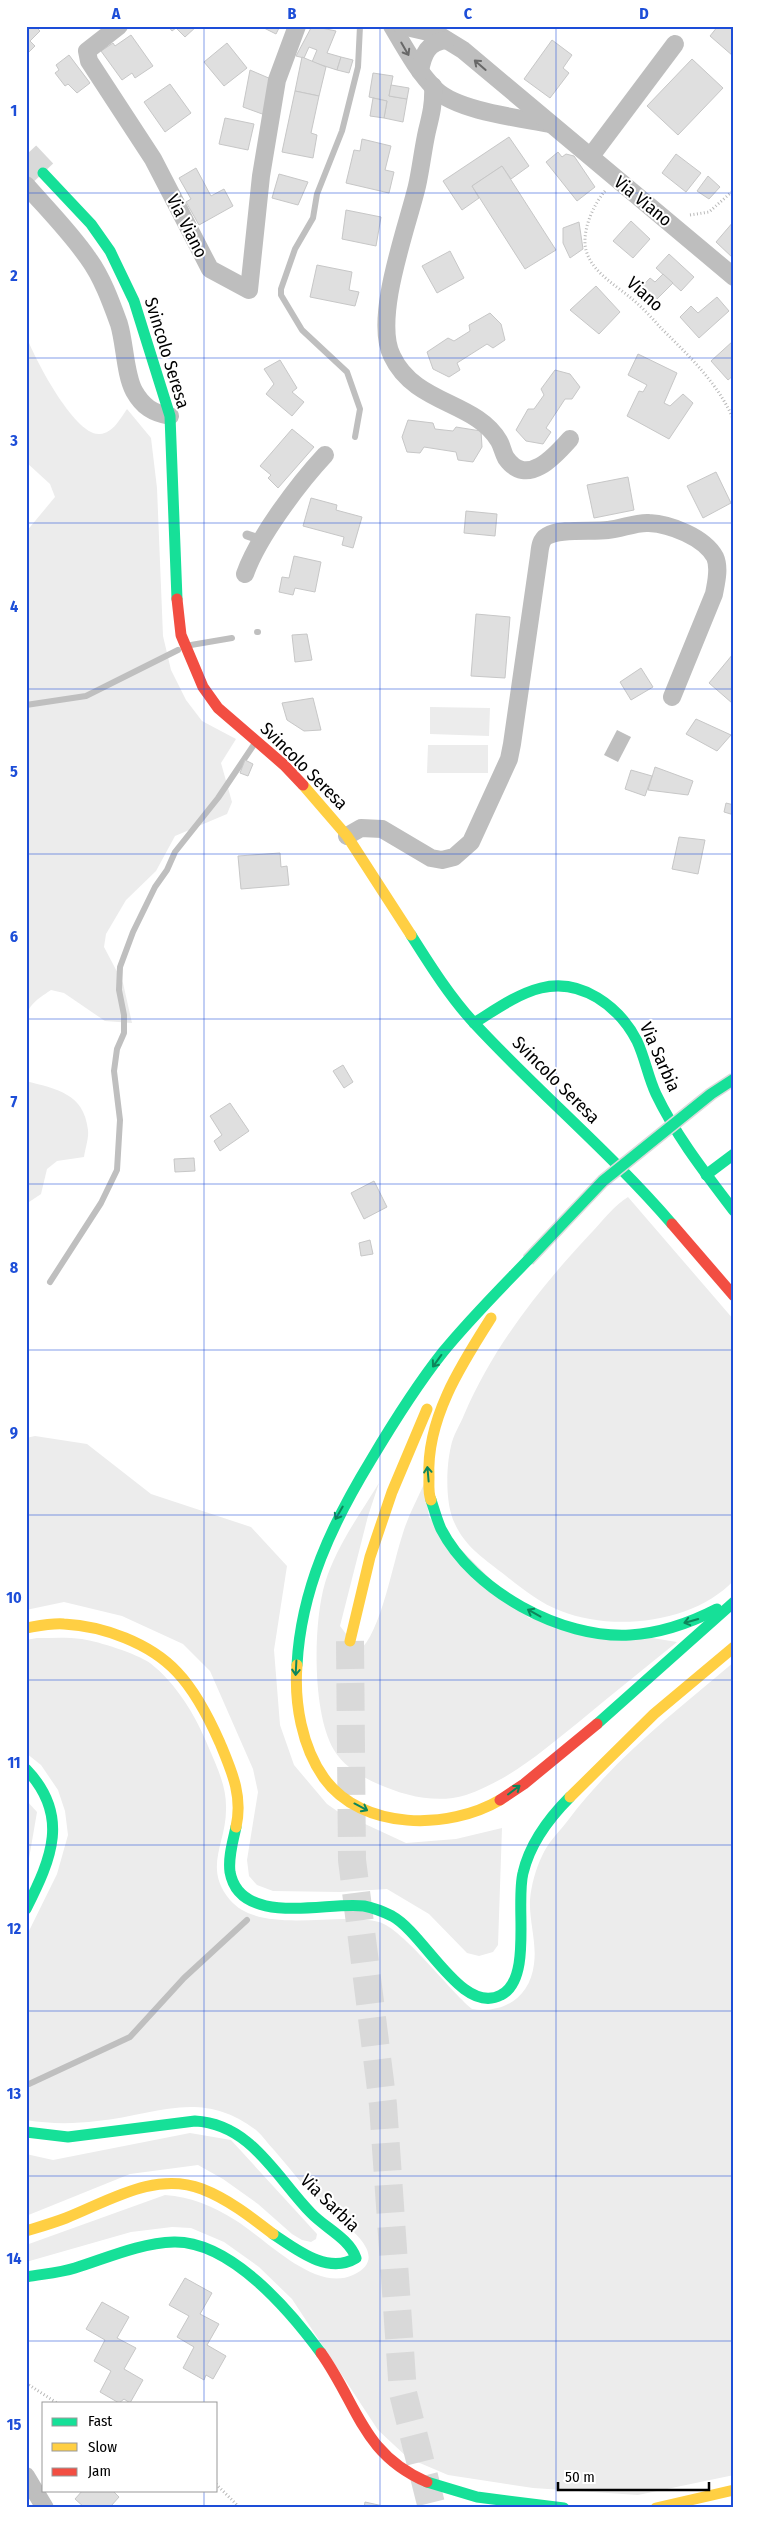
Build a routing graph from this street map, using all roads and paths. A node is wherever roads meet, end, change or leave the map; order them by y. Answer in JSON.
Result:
{"nodes":[{"id":1,"x":119,"y":26,"type":"edge"},
{"id":2,"x":296,"y":26,"type":"edge"},
{"id":3,"x":392,"y":26,"type":"edge"},
{"id":4,"x":402,"y":26,"type":"edge"},
{"id":5,"x":446,"y":40,"type":"junction"},
{"id":6,"x":675,"y":44,"type":"dead end"},
{"id":7,"x":420,"y":71,"type":"junction"},
{"id":8,"x":499,"y":82,"type":"junction"},
{"id":9,"x":433,"y":86,"type":"junction"},
{"id":10,"x":463,"y":105,"type":"junction"},
{"id":11,"x":486,"y":111,"type":"junction"},
{"id":12,"x":553,"y":125,"type":"junction"},
{"id":13,"x":427,"y":130,"type":"junction"},
{"id":14,"x":591,"y":156,"type":"junction"},
{"id":15,"x":43,"y":173,"type":"tunnel mouth"},
{"id":16,"x":616,"y":180,"type":"junction"},
{"id":17,"x":26,"y":185,"type":"tunnel mouth"},
{"id":18,"x":734,"y":190,"type":"edge"},
{"id":19,"x":661,"y":214,"type":"junction"},
{"id":20,"x":734,"y":276,"type":"edge"},
{"id":21,"x":170,"y":416,"type":"junction"},
{"id":22,"x":734,"y":421,"type":"edge"},
{"id":23,"x":570,"y":440,"type":"dead end"},
{"id":24,"x":326,"y":455,"type":"dead end"},
{"id":25,"x":245,"y":574,"type":"dead end"},
{"id":26,"x":672,"y":697,"type":"dead end"},
{"id":27,"x":347,"y":836,"type":"junction"},
{"id":28,"x":474,"y":1023,"type":"junction"},
{"id":29,"x":734,"y":1079,"type":"edge"},
{"id":30,"x":734,"y":1154,"type":"edge"},
{"id":31,"x":706,"y":1175,"type":"junction"},
{"id":32,"x":734,"y":1211,"type":"edge"},
{"id":33,"x":528,"y":1260,"type":"junction"},
{"id":34,"x":734,"y":1296,"type":"edge"},
{"id":35,"x":734,"y":1598,"type":"edge"},
{"id":36,"x":734,"y":1602,"type":"edge"},
{"id":37,"x":26,"y":1628,"type":"edge"},
{"id":38,"x":350,"y":1641,"type":"tunnel mouth"},
{"id":39,"x":734,"y":1647,"type":"edge"},
{"id":40,"x":26,"y":1769,"type":"edge"},
{"id":41,"x":26,"y":1909,"type":"edge"},
{"id":42,"x":26,"y":2132,"type":"edge"},
{"id":43,"x":26,"y":2231,"type":"edge"},
{"id":44,"x":26,"y":2277,"type":"edge"},
{"id":45,"x":26,"y":2383,"type":"edge"},
{"id":46,"x":55,"y":2402,"type":"edge"},
{"id":47,"x":26,"y":2476,"type":"edge"},
{"id":48,"x":218,"y":2486,"type":"edge"},
{"id":49,"x":734,"y":2490,"type":"edge"},
{"id":50,"x":45,"y":2508,"type":"edge"},
{"id":51,"x":240,"y":2508,"type":"edge"},
{"id":52,"x":564,"y":2508,"type":"edge"},
{"id":53,"x":656,"y":2508,"type":"edge"}],
"edges":[{"from":1,"to":2,"type":"street","name":"Via Viano"},
{"from":3,"to":7,"type":"street","name":"Via Viano","one_way":true},
{"from":4,"to":5,"type":"street","name":"Via Viano"},
{"from":5,"to":7,"type":"street"},
{"from":8,"to":5,"type":"street","name":"Via Viano","one_way":true},
{"from":6,"to":14,"type":"street"},
{"from":7,"to":9,"type":"street","name":"Via Viano"},
{"from":8,"to":11,"type":"street"},
{"from":8,"to":12,"type":"street","name":"Via Viano"},
{"from":9,"to":10,"type":"street","name":"Via Viano"},
{"from":9,"to":13,"type":"street"},
{"from":10,"to":11,"type":"street","name":"Via Viano"},
{"from":10,"to":13,"type":"street"},
{"from":11,"to":12,"type":"street","name":"Via Viano"},
{"from":12,"to":14,"type":"street","name":"Via Viano"},
{"from":13,"to":23,"type":"street"},
{"from":14,"to":16,"type":"street","name":"Via Viano"},
{"from":15,"to":21,"type":"main road","name":"Svincolo Seresa"},
{"from":16,"to":19,"type":"street","name":"Via Viano"},
{"from":16,"to":22,"type":"path","name":"Viano"},
{"from":17,"to":21,"type":"street"},
{"from":18,"to":19,"type":"path"},
{"from":19,"to":20,"type":"street","name":"Via Viano"},
{"from":21,"to":27,"type":"main road","name":"Svincolo Seresa"},
{"from":24,"to":25,"type":"street"},
{"from":26,"to":27,"type":"street"},
{"from":27,"to":28,"type":"main road","name":"Svincolo Seresa"},
{"from":28,"to":31,"type":"main road","name":"Via Sarbia"},
{"from":28,"to":34,"type":"main road","name":"Svincolo Seresa"},
{"from":29,"to":33,"type":"main road","bridge":true},
{"from":30,"to":31,"type":"main road"},
{"from":31,"to":32,"type":"main road","name":"Via Sarbia"},
{"from":35,"to":33,"type":"main road","one_way":true},
{"from":33,"to":36,"type":"main road","one_way":true},
{"from":33,"to":38,"type":"main road"},
{"from":37,"to":39,"type":"main road"},
{"from":40,"to":41,"type":"main road"},
{"from":42,"to":43,"type":"main road","name":"Via Sarbia"},
{"from":44,"to":52,"type":"main road"},
{"from":45,"to":46,"type":"path"},
{"from":47,"to":50,"type":"street"},
{"from":48,"to":51,"type":"path"},
{"from":49,"to":53,"type":"main road"}]}
